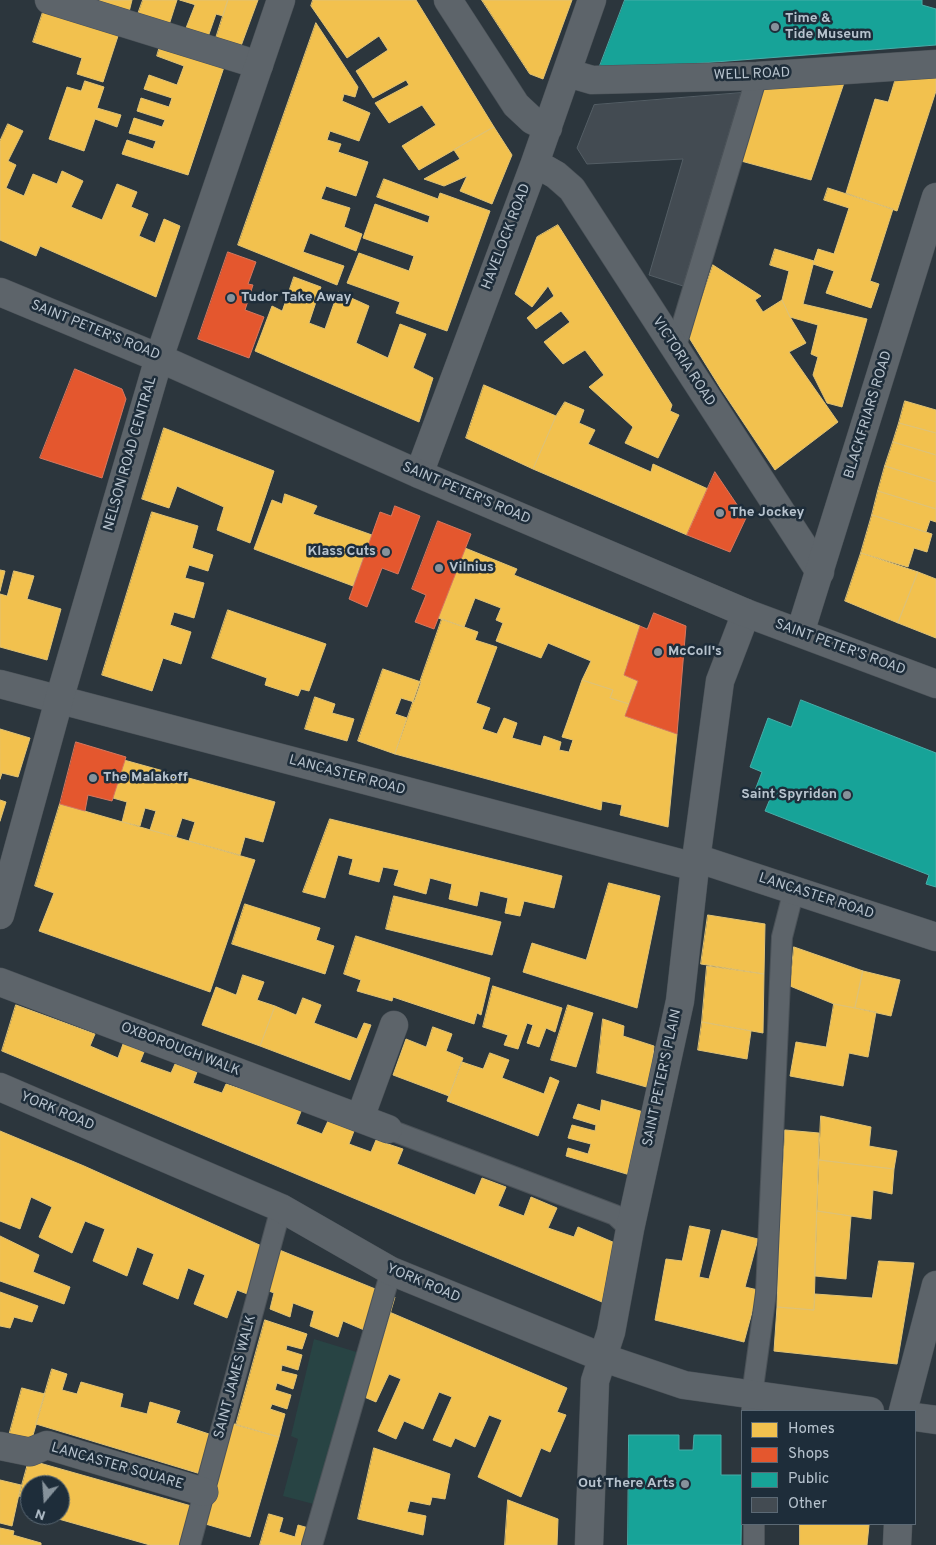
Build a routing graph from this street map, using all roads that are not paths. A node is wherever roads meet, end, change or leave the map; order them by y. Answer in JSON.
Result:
{"nodes":[{"id":1,"x":49,"y":0,"type":"edge"},
{"id":2,"x":281,"y":0,"type":"edge"},
{"id":3,"x":448,"y":0,"type":"edge"},
{"id":4,"x":592,"y":0,"type":"edge"},
{"id":5,"x":936,"y":64,"type":"edge"},
{"id":6,"x":259,"y":65,"type":"junction"},
{"id":7,"x":568,"y":72,"type":"junction"},
{"id":8,"x":756,"y":76,"type":"junction"},
{"id":9,"x":548,"y":128,"type":"junction"},
{"id":10,"x":535,"y":162,"type":"junction"},
{"id":11,"x":936,"y":197,"type":"edge"},
{"id":12,"x":0,"y":292,"type":"edge"},
{"id":13,"x":675,"y":349,"type":"junction"},
{"id":14,"x":159,"y":358,"type":"junction"},
{"id":15,"x":419,"y":474,"type":"junction"},
{"id":16,"x":820,"y":572,"type":"junction"},
{"id":17,"x":746,"y":613,"type":"junction"},
{"id":18,"x":800,"y":633,"type":"junction"},
{"id":19,"x":0,"y":684,"type":"edge"},
{"id":20,"x":936,"y":684,"type":"edge"},
{"id":21,"x":58,"y":700,"type":"junction"},
{"id":22,"x":695,"y":862,"type":"junction"},
{"id":23,"x":794,"y":890,"type":"junction"},
{"id":24,"x":1,"y":909,"type":"edge"},
{"id":25,"x":936,"y":937,"type":"edge"},
{"id":26,"x":0,"y":982,"type":"edge"},
{"id":27,"x":394,"y":1025,"type":"dead end"},
{"id":28,"x":0,"y":1087,"type":"edge"},
{"id":29,"x":360,"y":1118,"type":"junction"},
{"id":30,"x":388,"y":1129,"type":"joint"},
{"id":31,"x":281,"y":1208,"type":"junction"},
{"id":32,"x":630,"y":1229,"type":"junction"},
{"id":33,"x":391,"y":1271,"type":"junction"},
{"id":34,"x":936,"y":1285,"type":"edge"},
{"id":35,"x":604,"y":1358,"type":"junction"},
{"id":36,"x":752,"y":1403,"type":"edge"},
{"id":37,"x":855,"y":1410,"type":"edge"},
{"id":38,"x":903,"y":1410,"type":"edge"},
{"id":39,"x":916,"y":1417,"type":"edge"},
{"id":40,"x":936,"y":1420,"type":"edge"},
{"id":41,"x":0,"y":1446,"type":"edge"},
{"id":42,"x":204,"y":1492,"type":"junction"},
{"id":43,"x":754,"y":1525,"type":"edge"},
{"id":44,"x":898,"y":1525,"type":"edge"},
{"id":45,"x":190,"y":1545,"type":"edge"},
{"id":46,"x":312,"y":1545,"type":"edge"},
{"id":47,"x":589,"y":1545,"type":"edge"},
{"id":48,"x":754,"y":1545,"type":"edge"},
{"id":49,"x":897,"y":1545,"type":"edge"}],
"edges":[{"from":1,"to":6,"type":"street"},
{"from":2,"to":6,"type":"street","name":"NELSON ROAD CENTRAL"},
{"from":3,"to":9,"type":"street"},
{"from":4,"to":7,"type":"street","name":"HAVELOCK ROAD"},
{"from":5,"to":8,"type":"street","name":"WELL ROAD"},
{"from":6,"to":14,"type":"street","name":"NELSON ROAD CENTRAL"},
{"from":7,"to":8,"type":"street","name":"WELL ROAD"},
{"from":7,"to":9,"type":"street","name":"HAVELOCK ROAD"},
{"from":8,"to":13,"type":"lane"},
{"from":9,"to":10,"type":"street","name":"HAVELOCK ROAD"},
{"from":10,"to":13,"type":"street","name":"VICTORIA ROAD"},
{"from":10,"to":15,"type":"street","name":"HAVELOCK ROAD"},
{"from":11,"to":16,"type":"street","name":"BLACKFRIARS ROAD"},
{"from":12,"to":14,"type":"street","name":"SAINT PETER'S ROAD"},
{"from":13,"to":16,"type":"street","name":"VICTORIA ROAD"},
{"from":14,"to":15,"type":"street","name":"SAINT PETER'S ROAD"},
{"from":14,"to":21,"type":"street","name":"NELSON ROAD CENTRAL"},
{"from":15,"to":17,"type":"street","name":"SAINT PETER'S ROAD"},
{"from":16,"to":18,"type":"street","name":"BLACKFRIARS ROAD"},
{"from":17,"to":18,"type":"street","name":"SAINT PETER'S ROAD"},
{"from":17,"to":22,"type":"street","name":"SAINT PETER'S PLAIN"},
{"from":18,"to":20,"type":"street","name":"SAINT PETER'S ROAD"},
{"from":19,"to":21,"type":"street","name":"LANCASTER ROAD"},
{"from":21,"to":22,"type":"street","name":"LANCASTER ROAD"},
{"from":21,"to":24,"type":"street","name":"NELSON ROAD CENTRAL"},
{"from":22,"to":23,"type":"street","name":"LANCASTER ROAD"},
{"from":22,"to":32,"type":"street","name":"SAINT PETER'S PLAIN"},
{"from":23,"to":25,"type":"street","name":"LANCASTER ROAD"},
{"from":23,"to":36,"type":"lane"},
{"from":26,"to":29,"type":"street","name":"OXBOROUGH WALK"},
{"from":27,"to":29,"type":"street"},
{"from":28,"to":31,"type":"street","name":"YORK ROAD"},
{"from":29,"to":30,"type":"street","name":"OXBOROUGH WALK"},
{"from":30,"to":32,"type":"lane","name":"OXBOROUGH WALK"},
{"from":31,"to":33,"type":"street","name":"YORK ROAD"},
{"from":31,"to":42,"type":"lane","name":"SAINT JAMES WALK"},
{"from":32,"to":35,"type":"street","name":"SAINT PETER'S PLAIN"},
{"from":33,"to":35,"type":"street","name":"YORK ROAD"},
{"from":33,"to":46,"type":"lane"},
{"from":34,"to":38,"type":"street"},
{"from":35,"to":36,"type":"street","name":"YORK ROAD"},
{"from":35,"to":47,"type":"street","name":"SAINT PETER'S PLAIN"},
{"from":36,"to":37,"type":"street","name":"YORK ROAD"},
{"from":39,"to":40,"type":"street"},
{"from":41,"to":42,"type":"street","name":"LANCASTER SQUARE"},
{"from":42,"to":45,"type":"lane","name":"SAINT JAMES WALK"},
{"from":43,"to":48,"type":"lane"},
{"from":44,"to":49,"type":"street"}]}
